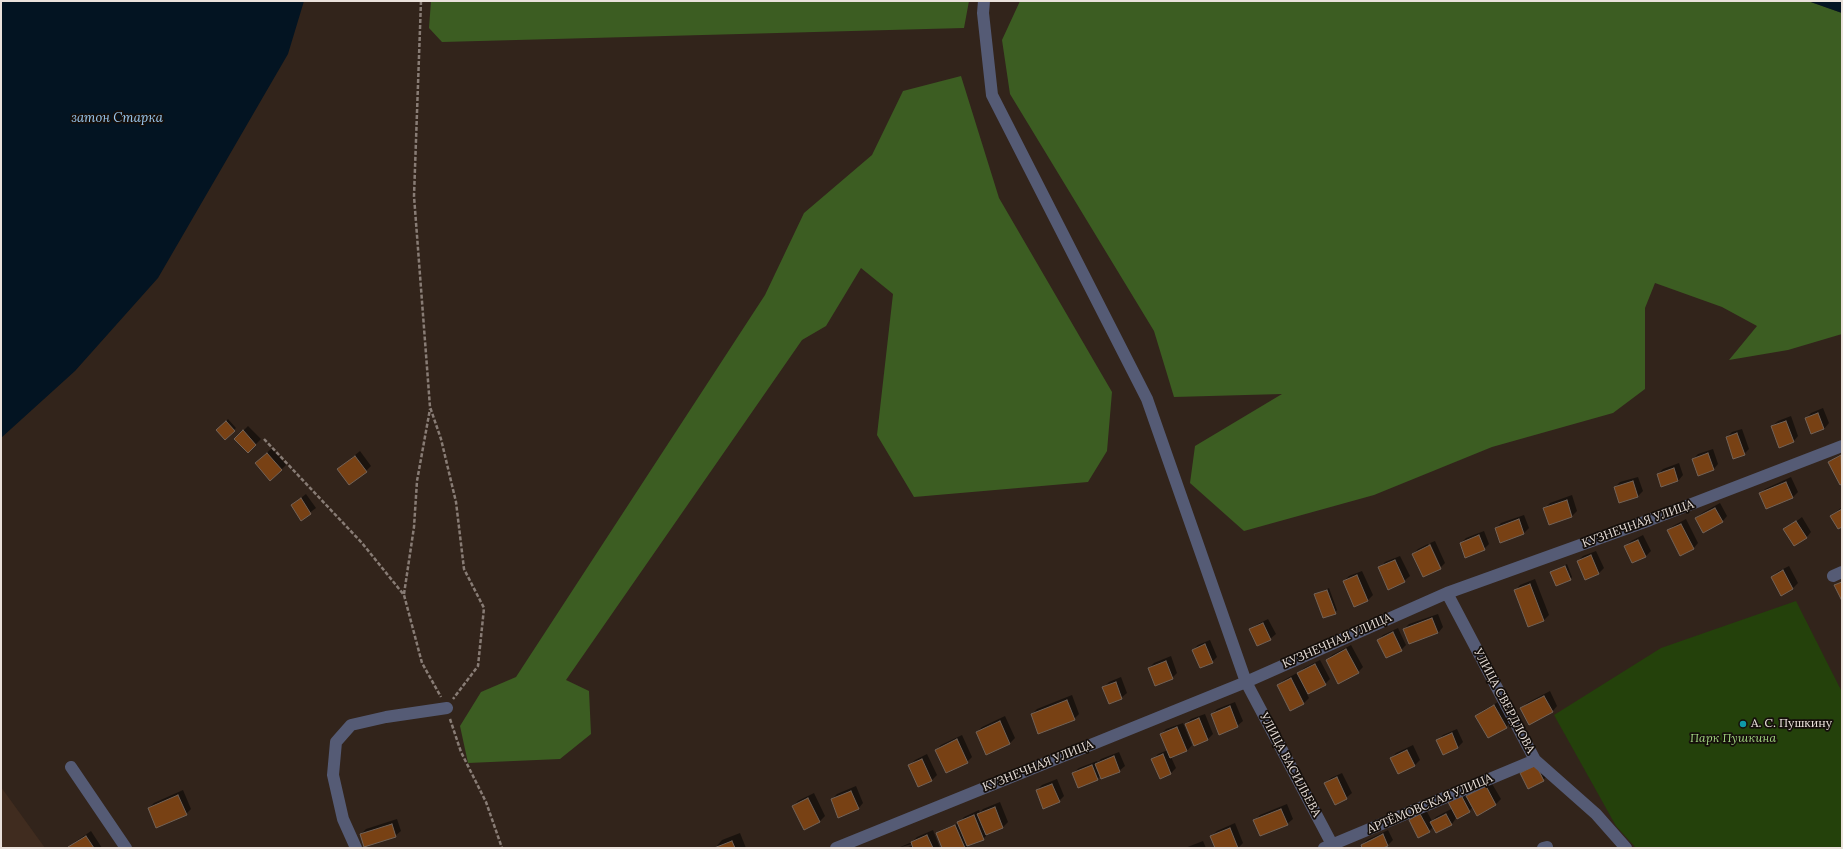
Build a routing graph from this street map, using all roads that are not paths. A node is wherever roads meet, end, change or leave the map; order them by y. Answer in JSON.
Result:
{"nodes":[{"id":1,"x":984,"y":1,"type":"edge"},
{"id":2,"x":1842,"y":446,"type":"edge"},
{"id":3,"x":1447,"y":593,"type":"junction"},
{"id":4,"x":1246,"y":682,"type":"junction"},
{"id":5,"x":447,"y":708,"type":"road end"},
{"id":6,"x":1535,"y":760,"type":"junction"},
{"id":7,"x":70,"y":767,"type":"dead end"},
{"id":8,"x":1330,"y":847,"type":"edge"},
{"id":9,"x":126,"y":848,"type":"edge"},
{"id":10,"x":356,"y":848,"type":"edge"},
{"id":11,"x":836,"y":848,"type":"edge"},
{"id":12,"x":1626,"y":848,"type":"edge"}],
"edges":[{"from":1,"to":4,"type":"street","name":"УЛИЦА ВАСИЛЬЕВА"},
{"from":2,"to":3,"type":"street","name":"КУЗНЕЧНАЯ УЛИЦА"},
{"from":3,"to":4,"type":"street","name":"КУЗНЕЧНАЯ УЛИЦА"},
{"from":3,"to":6,"type":"street","name":"УЛИЦА СВЕРДЛОВА"},
{"from":4,"to":8,"type":"street","name":"УЛИЦА ВАСИЛЬЕВА"},
{"from":4,"to":11,"type":"street","name":"КУЗНЕЧНАЯ УЛИЦА"},
{"from":5,"to":10,"type":"street"},
{"from":6,"to":8,"type":"street","name":"АРТЁМОВСКАЯ УЛИЦА"},
{"from":6,"to":12,"type":"street","name":"УЛИЦА СВЕРДЛОВА"},
{"from":7,"to":9,"type":"street"}]}
